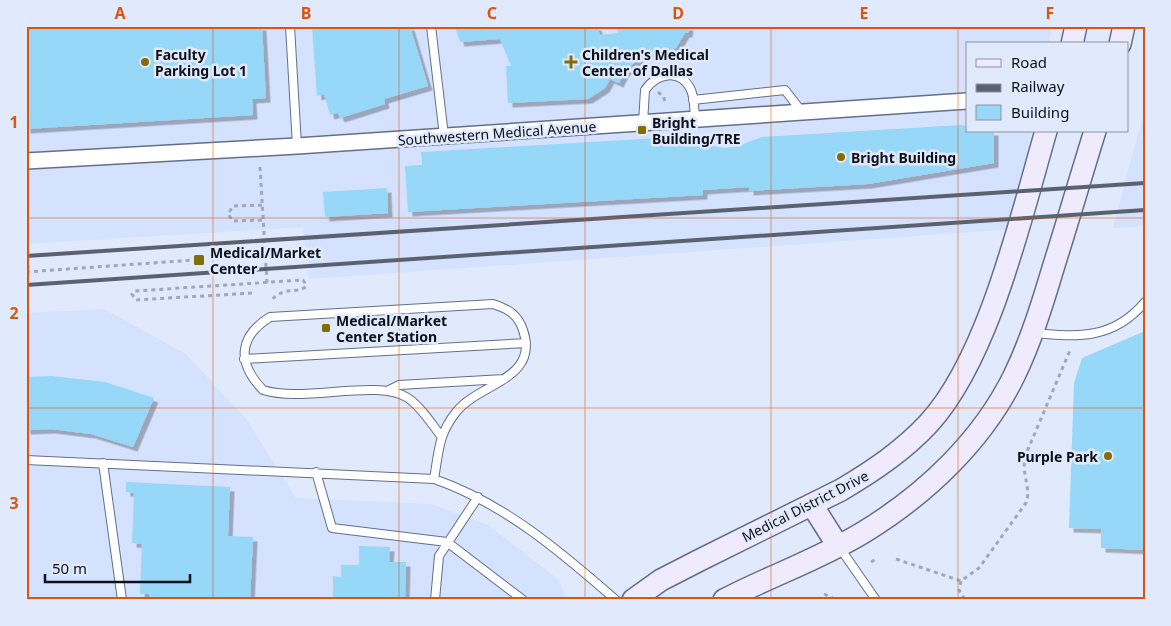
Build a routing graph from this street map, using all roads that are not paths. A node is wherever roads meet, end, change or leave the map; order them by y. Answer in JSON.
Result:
{"nodes":[{"id":1,"x":290,"y":26,"type":"edge"},
{"id":2,"x":431,"y":26,"type":"edge"},
{"id":3,"x":1076,"y":26,"type":"edge"},
{"id":4,"x":1124,"y":26,"type":"edge"},
{"id":5,"x":1072,"y":42,"type":"edge"},
{"id":6,"x":1120,"y":42,"type":"edge"},
{"id":7,"x":693,"y":100,"type":"junction"},
{"id":8,"x":966,"y":102,"type":"edge"},
{"id":9,"x":802,"y":112,"type":"junction"},
{"id":10,"x":695,"y":119,"type":"junction"},
{"id":11,"x":643,"y":123,"type":"junction"},
{"id":12,"x":1046,"y":132,"type":"edge"},
{"id":13,"x":1095,"y":132,"type":"edge"},
{"id":14,"x":444,"y":136,"type":"junction"},
{"id":15,"x":297,"y":146,"type":"junction"},
{"id":16,"x":26,"y":161,"type":"edge"},
{"id":17,"x":1145,"y":302,"type":"edge"},
{"id":18,"x":1032,"y":333,"type":"junction"},
{"id":19,"x":526,"y":343,"type":"junction"},
{"id":20,"x":244,"y":359,"type":"junction"},
{"id":21,"x":508,"y":378,"type":"junction"},
{"id":22,"x":389,"y":390,"type":"junction"},
{"id":23,"x":441,"y":436,"type":"junction"},
{"id":24,"x":26,"y":460,"type":"edge"},
{"id":25,"x":103,"y":463,"type":"junction"},
{"id":26,"x":316,"y":472,"type":"junction"},
{"id":27,"x":434,"y":479,"type":"junction"},
{"id":28,"x":478,"y":497,"type":"junction"},
{"id":29,"x":812,"y":505,"type":"junction"},
{"id":30,"x":447,"y":542,"type":"junction"},
{"id":31,"x":838,"y":546,"type":"junction"},
{"id":32,"x":122,"y":600,"type":"edge"},
{"id":33,"x":435,"y":600,"type":"edge"},
{"id":34,"x":523,"y":600,"type":"edge"},
{"id":35,"x":616,"y":600,"type":"edge"},
{"id":36,"x":633,"y":600,"type":"edge"},
{"id":37,"x":724,"y":600,"type":"edge"},
{"id":38,"x":876,"y":600,"type":"edge"}],
"edges":[{"from":1,"to":15,"type":"lane"},
{"from":2,"to":14,"type":"lane"},
{"from":3,"to":5,"type":"main road"},
{"from":4,"to":6,"type":"main road"},
{"from":7,"to":9,"type":"lane"},
{"from":7,"to":10,"type":"lane"},
{"from":7,"to":11,"type":"lane"},
{"from":8,"to":9,"type":"street","name":"Southwestern Medical Avenue"},
{"from":9,"to":10,"type":"street","name":"Southwestern Medical Avenue"},
{"from":10,"to":11,"type":"street","name":"Southwestern Medical Avenue"},
{"from":11,"to":14,"type":"street","name":"Southwestern Medical Avenue"},
{"from":12,"to":29,"type":"main road","name":"Medical District Drive"},
{"from":13,"to":18,"type":"main road"},
{"from":14,"to":15,"type":"street","name":"Southwestern Medical Avenue"},
{"from":15,"to":16,"type":"street","name":"Southwestern Medical Avenue"},
{"from":17,"to":18,"type":"lane"},
{"from":18,"to":31,"type":"main road"},
{"from":19,"to":20,"type":"lane"},
{"from":19,"to":20,"type":"lane"},
{"from":19,"to":21,"type":"lane"},
{"from":20,"to":22,"type":"lane"},
{"from":21,"to":22,"type":"lane"},
{"from":21,"to":23,"type":"lane"},
{"from":22,"to":23,"type":"lane"},
{"from":23,"to":27,"type":"lane"},
{"from":24,"to":25,"type":"lane"},
{"from":25,"to":26,"type":"lane"},
{"from":25,"to":32,"type":"lane"},
{"from":26,"to":27,"type":"lane"},
{"from":26,"to":30,"type":"lane"},
{"from":27,"to":28,"type":"lane"},
{"from":28,"to":30,"type":"lane"},
{"from":28,"to":35,"type":"lane"},
{"from":29,"to":31,"type":"main road"},
{"from":29,"to":36,"type":"main road","name":"Medical District Drive"},
{"from":30,"to":33,"type":"lane"},
{"from":30,"to":34,"type":"lane"},
{"from":31,"to":37,"type":"main road"},
{"from":31,"to":38,"type":"lane"}]}
